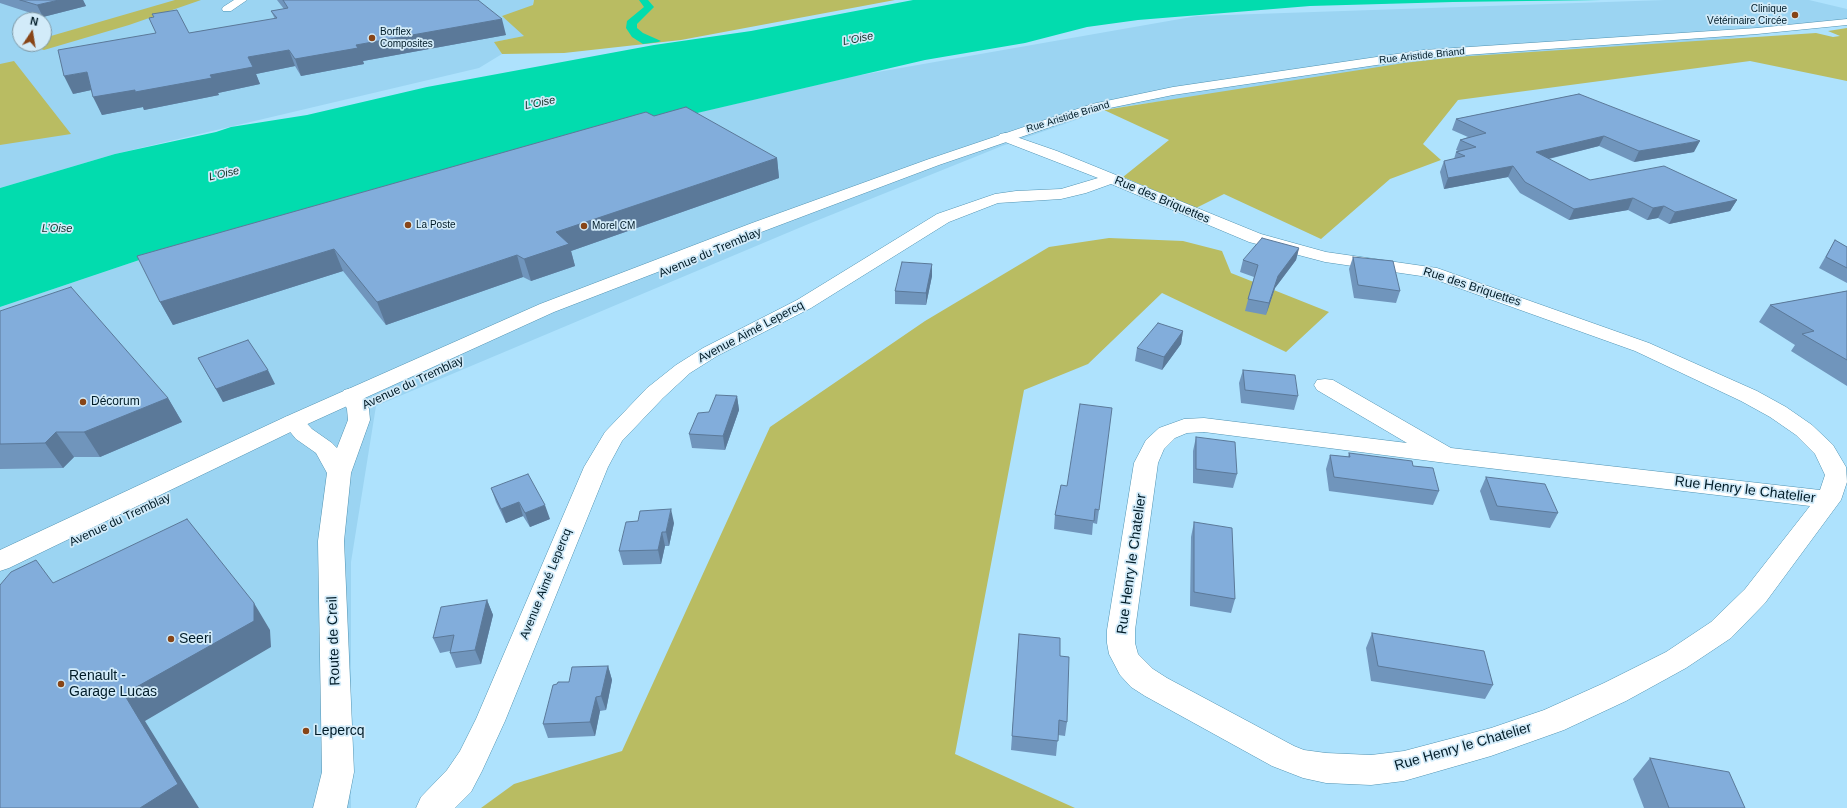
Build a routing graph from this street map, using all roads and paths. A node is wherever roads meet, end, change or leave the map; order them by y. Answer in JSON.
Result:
{"nodes":[{"id":1,"x":242,"y":0,"type":"edge"},
{"id":2,"x":227,"y":9,"type":"dead end"},
{"id":3,"x":1847,"y":22,"type":"edge"},
{"id":4,"x":1005,"y":137,"type":"junction"},
{"id":5,"x":1111,"y":179,"type":"junction"},
{"id":6,"x":1325,"y":385,"type":"dead end"},
{"id":7,"x":356,"y":407,"type":"junction"},
{"id":8,"x":305,"y":433,"type":"junction"},
{"id":9,"x":1446,"y":455,"type":"junction"},
{"id":10,"x":339,"y":474,"type":"junction"},
{"id":11,"x":1829,"y":500,"type":"junction"},
{"id":12,"x":0,"y":561,"type":"edge"},
{"id":13,"x":0,"y":576,"type":"edge"},
{"id":14,"x":330,"y":808,"type":"edge"},
{"id":15,"x":433,"y":808,"type":"edge"}],
"edges":[{"from":1,"to":2,"type":"street"},
{"from":3,"to":4,"type":"street","name":"Rue Aristide Briand"},
{"from":4,"to":5,"type":"street","name":"Rue des Briquettes"},
{"from":4,"to":7,"type":"street","name":"Avenue du Tremblay"},
{"from":5,"to":11,"type":"street","name":"Rue des Briquettes"},
{"from":5,"to":15,"type":"street","name":"Avenue Aimé Lepercq"},
{"from":6,"to":9,"type":"street","name":"Rue Henry le Chatelier"},
{"from":7,"to":8,"type":"street","name":"Avenue du Tremblay"},
{"from":7,"to":10,"type":"street","name":"Route de Creil"},
{"from":8,"to":10,"type":"street"},
{"from":8,"to":12,"type":"street","name":"Avenue du Tremblay"},
{"from":8,"to":13,"type":"street","name":"Avenue du Tremblay"},
{"from":9,"to":11,"type":"street","name":"Rue Henry le Chatelier"},
{"from":9,"to":11,"type":"street","name":"Rue Henry le Chatelier"},
{"from":10,"to":14,"type":"street","name":"Route de Creil"}]}
